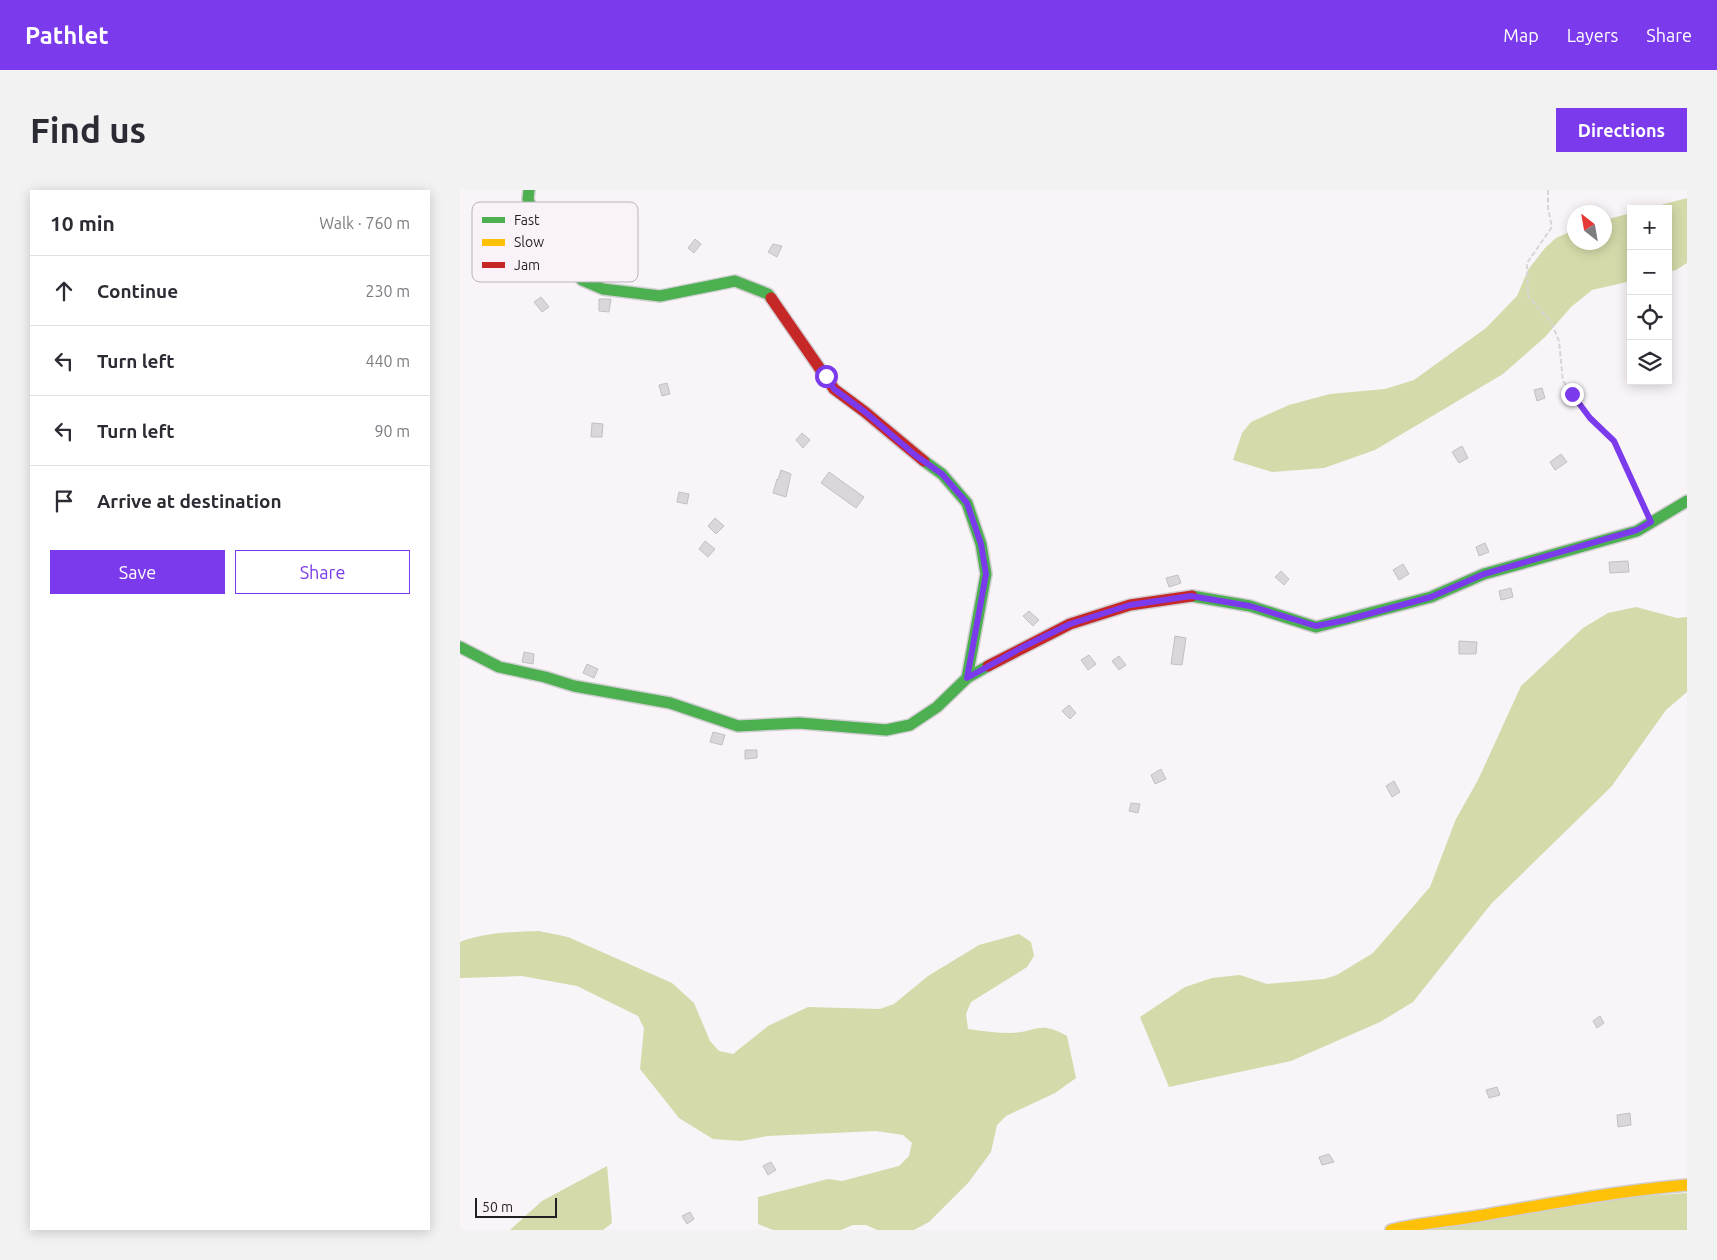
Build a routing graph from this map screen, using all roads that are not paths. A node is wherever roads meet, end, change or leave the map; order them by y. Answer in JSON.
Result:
{"nodes":[{"id":1,"x":587,"y":282,"type":"edge"},
{"id":2,"x":1687,"y":501,"type":"edge"},
{"id":3,"x":460,"y":647,"type":"edge"},
{"id":4,"x":967,"y":678,"type":"junction"},
{"id":5,"x":1687,"y":1185,"type":"edge"},
{"id":6,"x":1391,"y":1230,"type":"edge"}],
"edges":[{"from":1,"to":4,"type":"street"},
{"from":2,"to":4,"type":"street"},
{"from":3,"to":4,"type":"street"},
{"from":5,"to":6,"type":"street"}]}
